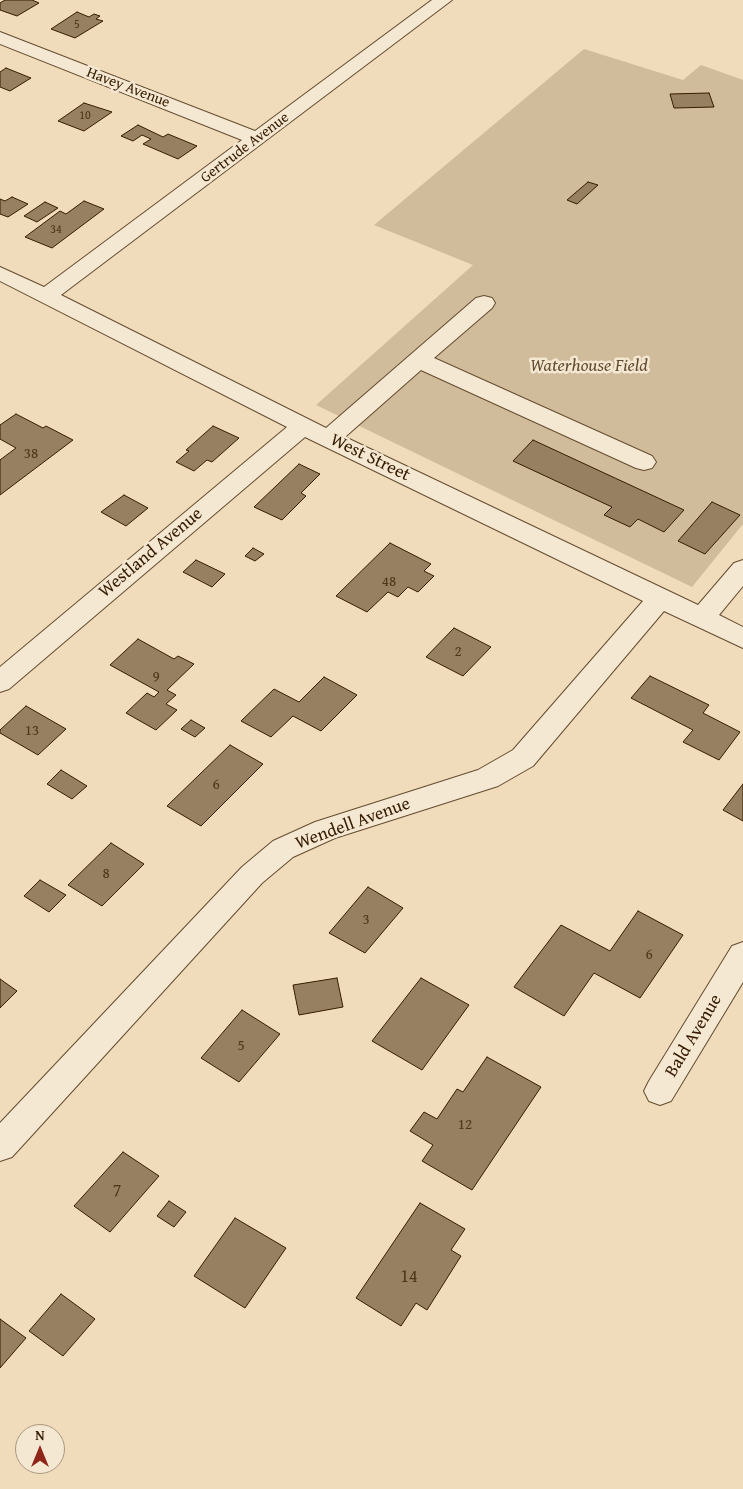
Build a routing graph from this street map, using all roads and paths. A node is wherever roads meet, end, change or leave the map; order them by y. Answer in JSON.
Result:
{"nodes":[{"id":1,"x":443,"y":0,"type":"edge"},
{"id":2,"x":0,"y":38,"type":"edge"},
{"id":3,"x":257,"y":139,"type":"junction"},
{"id":4,"x":0,"y":273,"type":"edge"},
{"id":5,"x":46,"y":296,"type":"junction"},
{"id":6,"x":484,"y":303,"type":"dead end"},
{"id":7,"x":419,"y":360,"type":"junction"},
{"id":8,"x":303,"y":426,"type":"junction"},
{"id":9,"x":329,"y":438,"type":"junction"},
{"id":10,"x":644,"y":462,"type":"dead end"},
{"id":11,"x":743,"y":569,"type":"edge"},
{"id":12,"x":660,"y":598,"type":"junction"},
{"id":13,"x":702,"y":618,"type":"junction"},
{"id":14,"x":743,"y":638,"type":"edge"},
{"id":15,"x":0,"y":682,"type":"edge"},
{"id":16,"x":743,"y":955,"type":"edge"},
{"id":17,"x":660,"y":1091,"type":"dead end"},
{"id":18,"x":0,"y":1146,"type":"edge"}],
"edges":[{"from":1,"to":3,"type":"street","name":"Gertrude Avenue"},
{"from":2,"to":3,"type":"street","name":"Havey Avenue"},
{"from":3,"to":5,"type":"street","name":"Gertrude Avenue"},
{"from":4,"to":5,"type":"street","name":"West Street"},
{"from":5,"to":8,"type":"street","name":"West Street"},
{"from":6,"to":7,"type":"street"},
{"from":7,"to":9,"type":"street"},
{"from":7,"to":10,"type":"street"},
{"from":8,"to":9,"type":"street","name":"West Street"},
{"from":8,"to":15,"type":"street","name":"Westland Avenue"},
{"from":9,"to":12,"type":"street","name":"West Street"},
{"from":11,"to":13,"type":"street"},
{"from":12,"to":13,"type":"street","name":"West Street"},
{"from":12,"to":18,"type":"street","name":"Wendell Avenue"},
{"from":13,"to":14,"type":"street","name":"West Street"},
{"from":16,"to":17,"type":"street","name":"Bald Avenue"}]}
